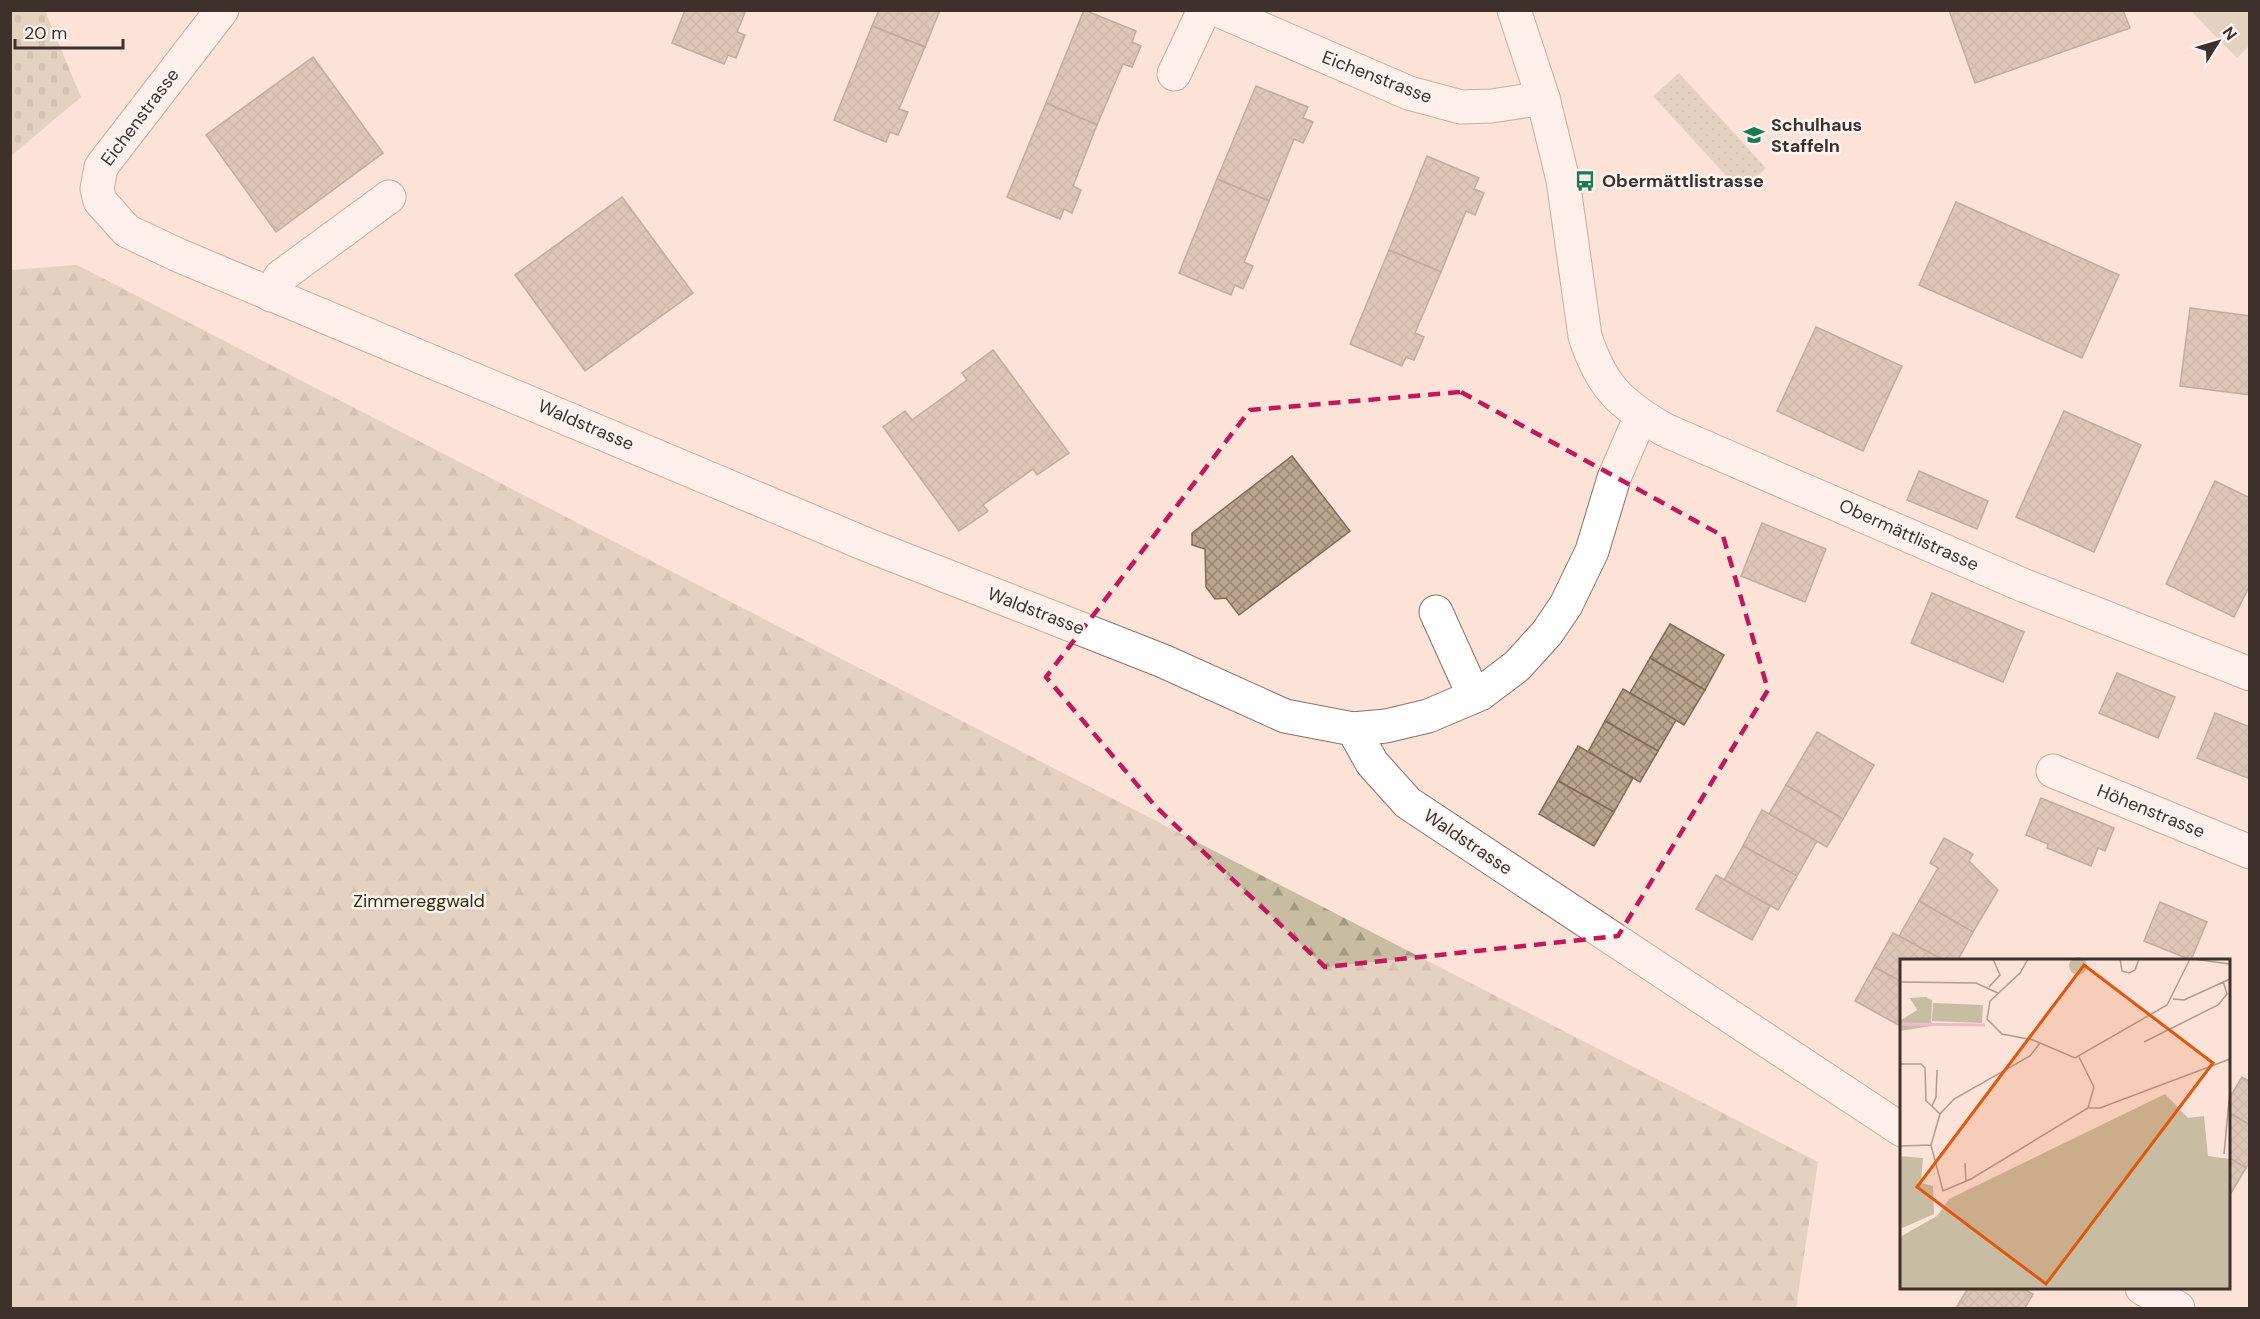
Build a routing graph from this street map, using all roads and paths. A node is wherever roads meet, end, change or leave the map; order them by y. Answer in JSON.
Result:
{"nodes":[{"id":1,"x":222,"y":10,"type":"edge"},
{"id":2,"x":1204,"y":10,"type":"edge"},
{"id":3,"x":1218,"y":10,"type":"edge"},
{"id":4,"x":1514,"y":10,"type":"edge"},
{"id":5,"x":1174,"y":74,"type":"dead end"},
{"id":6,"x":1543,"y":98,"type":"junction"},
{"id":7,"x":389,"y":197,"type":"dead end"},
{"id":8,"x":100,"y":201,"type":"joint"},
{"id":9,"x":272,"y":295,"type":"junction"},
{"id":10,"x":1641,"y":416,"type":"junction"},
{"id":11,"x":1436,"y":612,"type":"dead end"},
{"id":12,"x":2250,"y":674,"type":"edge"},
{"id":13,"x":1474,"y":696,"type":"junction"},
{"id":14,"x":1353,"y":729,"type":"junction"},
{"id":15,"x":2053,"y":771,"type":"dead end"},
{"id":16,"x":2250,"y":852,"type":"edge"},
{"id":17,"x":1900,"y":1130,"type":"edge"},
{"id":18,"x":2145,"y":1289,"type":"edge"},
{"id":19,"x":2178,"y":1308,"type":"edge"}],
"edges":[{"from":1,"to":8,"type":"street","name":"Eichenstrasse"},
{"from":2,"to":5,"type":"street"},
{"from":3,"to":6,"type":"street","name":"Eichenstrasse"},
{"from":4,"to":6,"type":"street","name":"Obermättlistrasse"},
{"from":6,"to":10,"type":"street","name":"Obermättlistrasse"},
{"from":7,"to":9,"type":"street"},
{"from":8,"to":9,"type":"street","name":"Waldstrasse"},
{"from":9,"to":14,"type":"street","name":"Waldstrasse"},
{"from":10,"to":12,"type":"street","name":"Obermättlistrasse"},
{"from":10,"to":13,"type":"street"},
{"from":11,"to":13,"type":"street"},
{"from":13,"to":14,"type":"street"},
{"from":14,"to":17,"type":"street","name":"Waldstrasse"},
{"from":15,"to":16,"type":"street","name":"Höhenstrasse"},
{"from":18,"to":19,"type":"street"}]}
